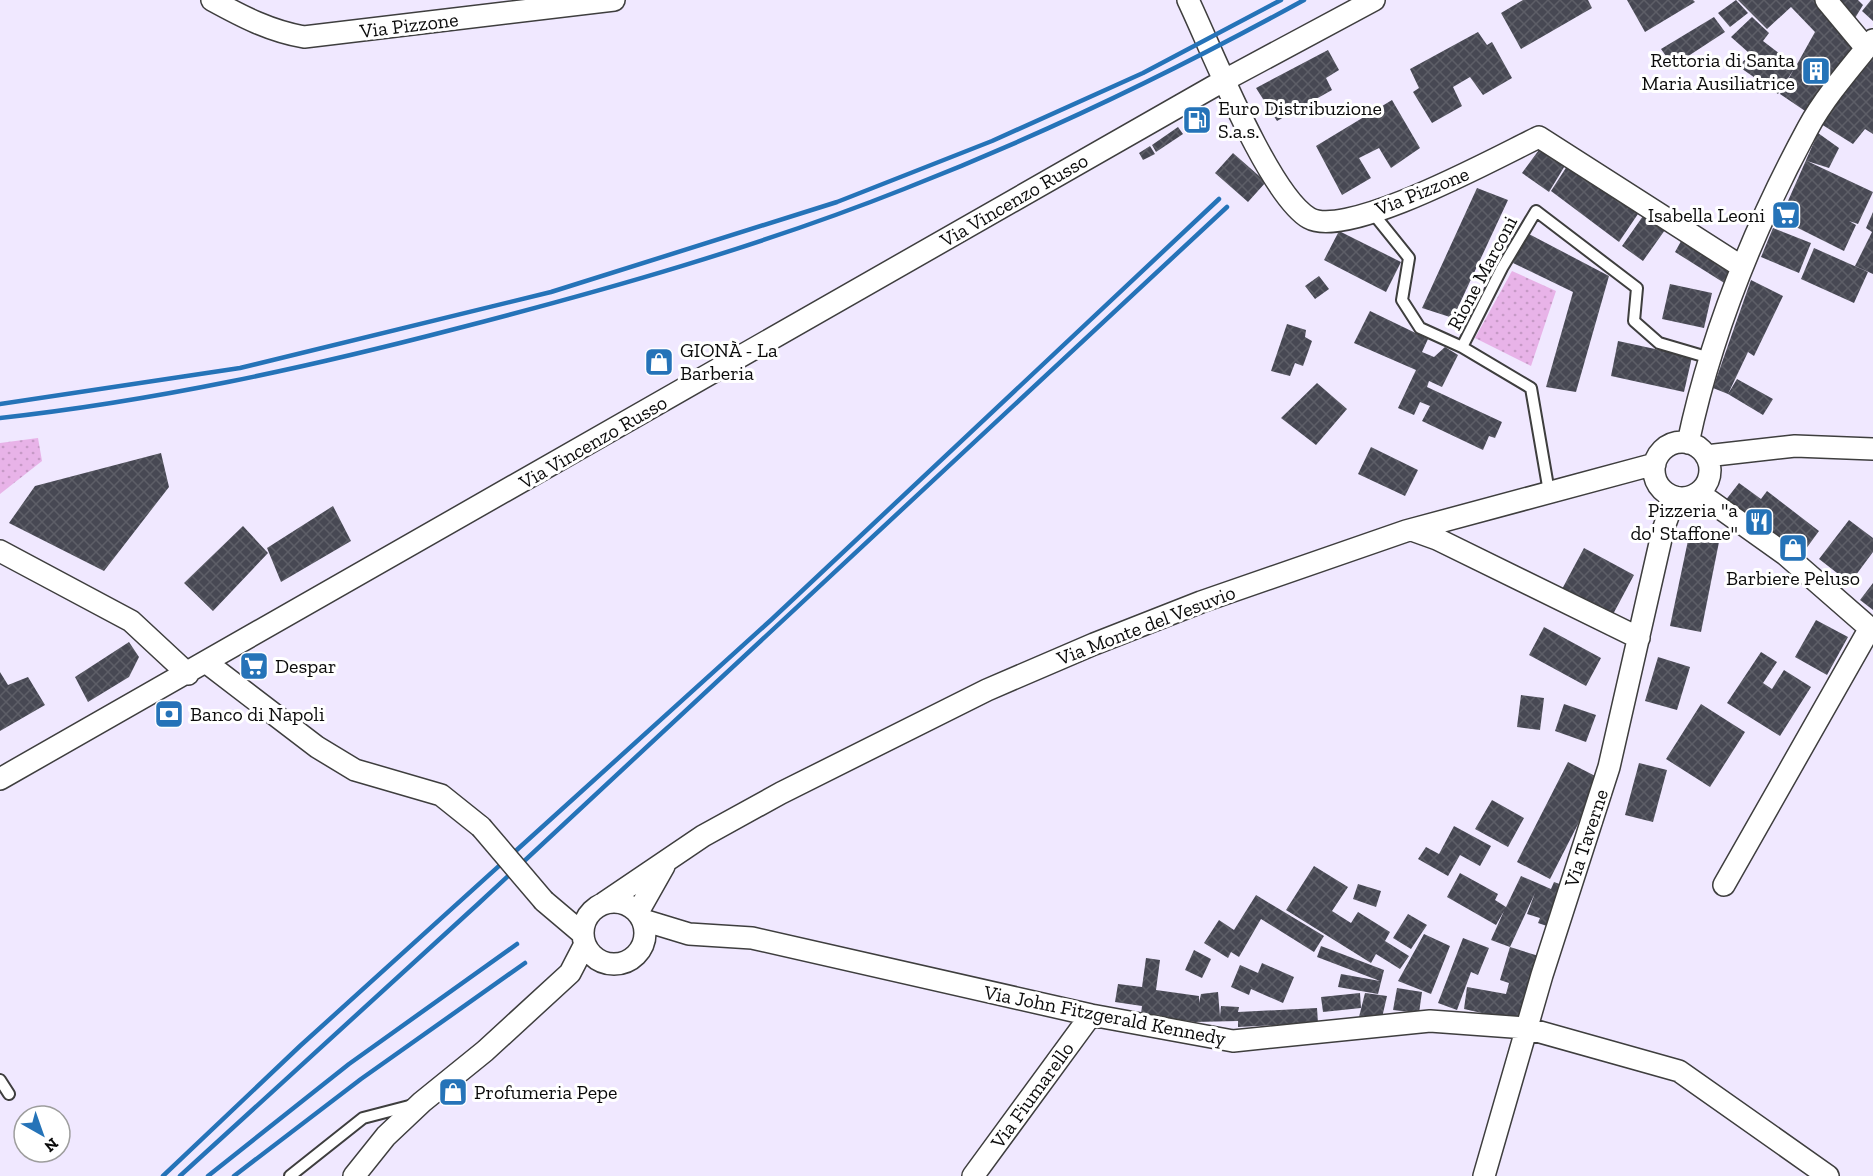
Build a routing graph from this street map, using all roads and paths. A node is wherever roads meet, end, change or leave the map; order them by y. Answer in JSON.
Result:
{"nodes":[{"id":1,"x":212,"y":0,"type":"edge"},
{"id":2,"x":614,"y":0,"type":"edge"},
{"id":3,"x":1188,"y":0,"type":"edge"},
{"id":4,"x":1374,"y":0,"type":"edge"},
{"id":5,"x":1826,"y":0,"type":"edge"},
{"id":6,"x":1870,"y":44,"type":"edge"},
{"id":7,"x":1223,"y":81,"type":"junction"},
{"id":8,"x":1372,"y":212,"type":"junction"},
{"id":9,"x":1742,"y":267,"type":"junction"},
{"id":10,"x":1462,"y":347,"type":"junction"},
{"id":11,"x":1710,"y":358,"type":"junction"},
{"id":12,"x":1688,"y":443,"type":"junction"},
{"id":13,"x":1873,"y":449,"type":"edge"},
{"id":14,"x":1706,"y":456,"type":"junction"},
{"id":15,"x":1655,"y":464,"type":"junction"},
{"id":16,"x":1549,"y":492,"type":"junction"},
{"id":17,"x":1699,"y":493,"type":"junction"},
{"id":18,"x":1676,"y":497,"type":"junction"},
{"id":19,"x":1412,"y":530,"type":"junction"},
{"id":20,"x":0,"y":551,"type":"edge"},
{"id":21,"x":1871,"y":629,"type":"edge"},
{"id":22,"x":1639,"y":638,"type":"junction"},
{"id":23,"x":207,"y":663,"type":"junction"},
{"id":24,"x":188,"y":674,"type":"junction"},
{"id":25,"x":0,"y":779,"type":"edge"},
{"id":26,"x":668,"y":860,"type":"junction"},
{"id":27,"x":1724,"y":885,"type":"dead end"},
{"id":28,"x":600,"y":905,"type":"junction"},
{"id":29,"x":549,"y":906,"type":"junction"},
{"id":30,"x":640,"y":916,"type":"junction"},
{"id":31,"x":689,"y":934,"type":"junction"},
{"id":32,"x":584,"y":939,"type":"junction"},
{"id":33,"x":635,"y":956,"type":"junction"},
{"id":34,"x":607,"y":964,"type":"junction"},
{"id":35,"x":570,"y":973,"type":"junction"},
{"id":36,"x":1091,"y":1015,"type":"junction"},
{"id":37,"x":1526,"y":1028,"type":"junction"},
{"id":38,"x":0,"y":1080,"type":"edge"},
{"id":39,"x":9,"y":1094,"type":"dead end"},
{"id":40,"x":422,"y":1102,"type":"junction"},
{"id":41,"x":290,"y":1176,"type":"edge"},
{"id":42,"x":354,"y":1176,"type":"edge"},
{"id":43,"x":973,"y":1176,"type":"edge"},
{"id":44,"x":1484,"y":1176,"type":"edge"},
{"id":45,"x":1828,"y":1176,"type":"edge"}],
"edges":[{"from":1,"to":2,"type":"street","name":"Via Pizzone"},
{"from":3,"to":7,"type":"street","name":"Via Pizzone"},
{"from":4,"to":7,"type":"street","name":"Via Vincenzo Russo"},
{"from":5,"to":6,"type":"street"},
{"from":6,"to":9,"type":"street"},
{"from":7,"to":8,"type":"street","name":"Via Pizzone"},
{"from":7,"to":23,"type":"street","name":"Via Vincenzo Russo"},
{"from":8,"to":9,"type":"street","name":"Via Pizzone"},
{"from":8,"to":10,"type":"lane","name":"Rione Marconi"},
{"from":9,"to":11,"type":"street"},
{"from":10,"to":11,"type":"lane","name":"Rione Marconi"},
{"from":10,"to":16,"type":"lane","name":"Rione Marconi"},
{"from":11,"to":12,"type":"street"},
{"from":12,"to":14,"type":"street"},
{"from":12,"to":15,"type":"street"},
{"from":13,"to":14,"type":"street"},
{"from":14,"to":17,"type":"street"},
{"from":15,"to":16,"type":"street","name":"Via Monte del Vesuvio"},
{"from":15,"to":18,"type":"street"},
{"from":16,"to":19,"type":"street","name":"Via Monte del Vesuvio"},
{"from":17,"to":18,"type":"street"},
{"from":17,"to":21,"type":"street"},
{"from":18,"to":22,"type":"street","name":"Via Taverne"},
{"from":19,"to":22,"type":"street"},
{"from":19,"to":26,"type":"street","name":"Via Monte del Vesuvio"},
{"from":20,"to":24,"type":"street"},
{"from":21,"to":27,"type":"street"},
{"from":22,"to":37,"type":"street","name":"Via Taverne"},
{"from":23,"to":24,"type":"street","name":"Via Vincenzo Russo"},
{"from":23,"to":29,"type":"street","bridge":true},
{"from":24,"to":25,"type":"street","name":"Via Vincenzo Russo"},
{"from":26,"to":28,"type":"street","name":"Via Monte del Vesuvio"},
{"from":26,"to":30,"type":"street","name":"Via Monte del Vesuvio"},
{"from":28,"to":29,"type":"street"},
{"from":28,"to":30,"type":"street"},
{"from":28,"to":32,"type":"street"},
{"from":29,"to":32,"type":"street"},
{"from":30,"to":31,"type":"street","name":"Via John Fitzgerald Kennedy"},
{"from":30,"to":33,"type":"street","name":"Via Monte del Vesuvio"},
{"from":31,"to":33,"type":"street","name":"Via John Fitzgerald Kennedy"},
{"from":31,"to":36,"type":"street","name":"Via John Fitzgerald Kennedy"},
{"from":32,"to":34,"type":"street"},
{"from":32,"to":35,"type":"street"},
{"from":33,"to":34,"type":"street"},
{"from":34,"to":35,"type":"street"},
{"from":35,"to":40,"type":"street"},
{"from":36,"to":37,"type":"street","name":"Via John Fitzgerald Kennedy"},
{"from":36,"to":43,"type":"street","name":"Via Fiumarello"},
{"from":37,"to":44,"type":"street","name":"Via Taverne"},
{"from":37,"to":45,"type":"street","name":"Via John Fitzgerald Kennedy"},
{"from":38,"to":39,"type":"lane"},
{"from":40,"to":41,"type":"lane"},
{"from":40,"to":42,"type":"street"}]}
